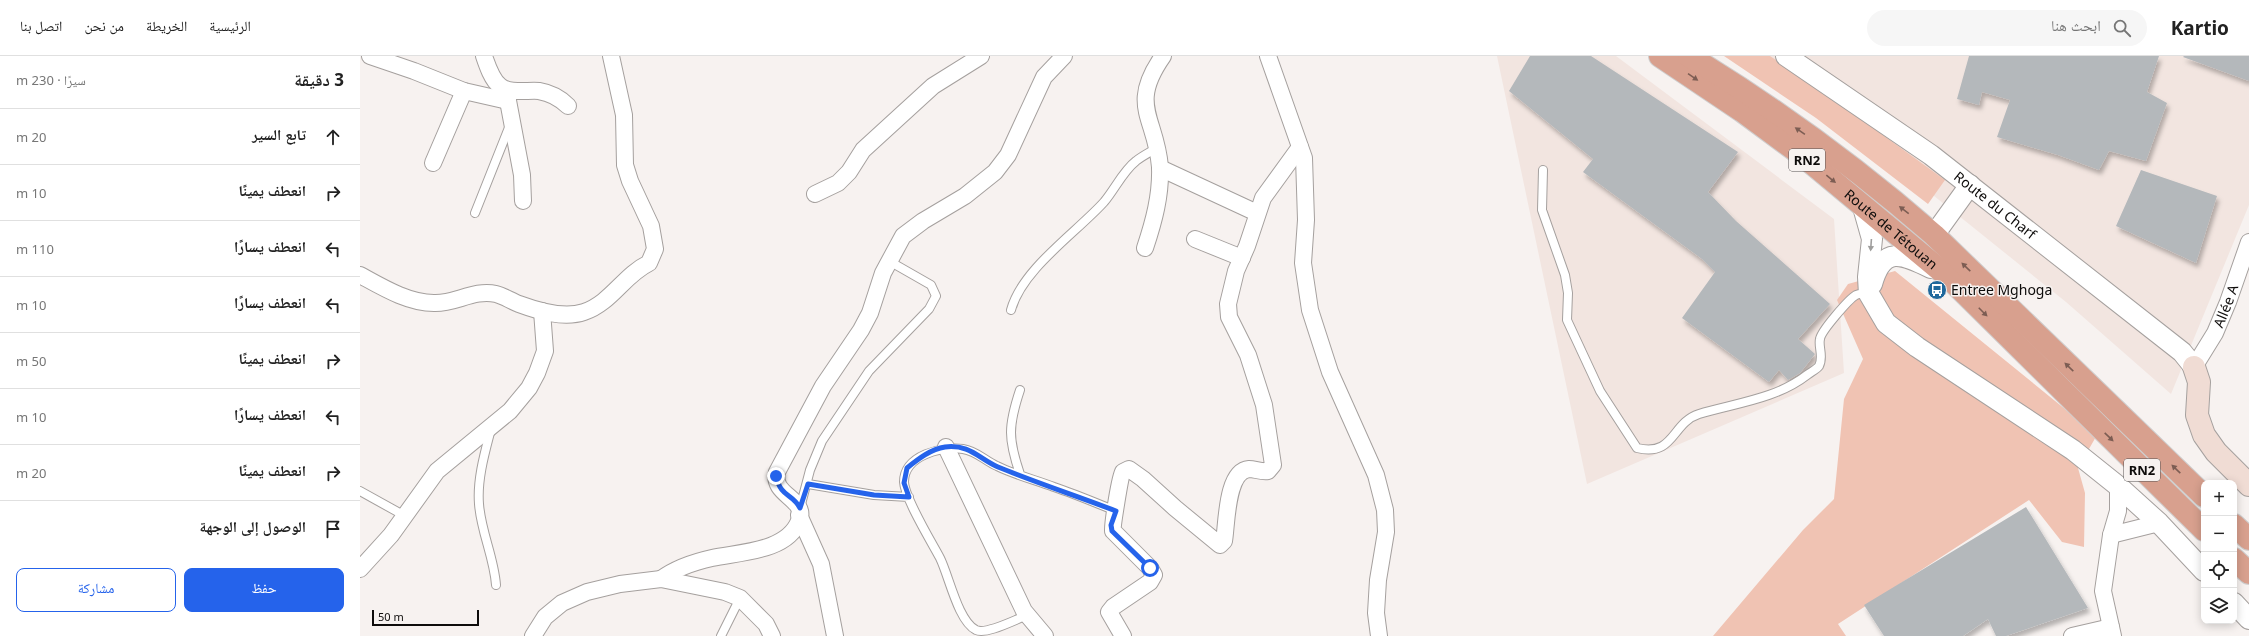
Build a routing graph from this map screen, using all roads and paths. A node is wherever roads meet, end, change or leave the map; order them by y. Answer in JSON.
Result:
{"nodes":[{"id":1,"x":370,"y":56,"type":"edge"},
{"id":2,"x":484,"y":56,"type":"edge"},
{"id":3,"x":611,"y":56,"type":"edge"},
{"id":4,"x":981,"y":56,"type":"edge"},
{"id":5,"x":1064,"y":56,"type":"edge"},
{"id":6,"x":1163,"y":56,"type":"edge"},
{"id":7,"x":1268,"y":56,"type":"edge"},
{"id":8,"x":1660,"y":56,"type":"edge"},
{"id":9,"x":1689,"y":56,"type":"edge"},
{"id":10,"x":1786,"y":56,"type":"edge"},
{"id":11,"x":464,"y":91,"type":"junction"},
{"id":12,"x":507,"y":95,"type":"junction"},
{"id":13,"x":568,"y":106,"type":"dead end"},
{"id":14,"x":511,"y":120,"type":"junction"},
{"id":15,"x":1300,"y":147,"type":"junction"},
{"id":16,"x":1157,"y":148,"type":"junction"},
{"id":17,"x":433,"y":163,"type":"dead end"},
{"id":18,"x":1160,"y":168,"type":"junction"},
{"id":19,"x":1543,"y":170,"type":"dead end"},
{"id":20,"x":1970,"y":185,"type":"junction"},
{"id":21,"x":815,"y":194,"type":"dead end"},
{"id":22,"x":523,"y":201,"type":"dead end"},
{"id":23,"x":1864,"y":207,"type":"junction"},
{"id":24,"x":475,"y":213,"type":"dead end"},
{"id":25,"x":1257,"y":213,"type":"junction"},
{"id":26,"x":1934,"y":235,"type":"junction"},
{"id":27,"x":1195,"y":239,"type":"dead end"},
{"id":28,"x":2249,"y":242,"type":"edge"},
{"id":29,"x":1146,"y":248,"type":"dead end"},
{"id":30,"x":1242,"y":258,"type":"junction"},
{"id":31,"x":889,"y":261,"type":"junction"},
{"id":32,"x":360,"y":275,"type":"edge"},
{"id":33,"x":1946,"y":275,"type":"junction"},
{"id":34,"x":1869,"y":294,"type":"junction"},
{"id":35,"x":1011,"y":310,"type":"dead end"},
{"id":36,"x":542,"y":311,"type":"junction"},
{"id":37,"x":2194,"y":367,"type":"junction"},
{"id":38,"x":1020,"y":390,"type":"dead end"},
{"id":39,"x":492,"y":426,"type":"junction"},
{"id":40,"x":946,"y":447,"type":"junction"},
{"id":41,"x":1020,"y":474,"type":"junction"},
{"id":42,"x":808,"y":484,"type":"junction"},
{"id":43,"x":2249,"y":485,"type":"edge"},
{"id":44,"x":2118,"y":486,"type":"junction"},
{"id":45,"x":360,"y":492,"type":"edge"},
{"id":46,"x":2201,"y":493,"type":"edge"},
{"id":47,"x":909,"y":497,"type":"junction"},
{"id":48,"x":800,"y":511,"type":"junction"},
{"id":49,"x":1116,"y":511,"type":"junction"},
{"id":50,"x":405,"y":516,"type":"junction"},
{"id":51,"x":2160,"y":523,"type":"junction"},
{"id":52,"x":2201,"y":527,"type":"edge"},
{"id":53,"x":2237,"y":528,"type":"edge"},
{"id":54,"x":2111,"y":536,"type":"junction"},
{"id":55,"x":2249,"y":539,"type":"edge"},
{"id":56,"x":2237,"y":562,"type":"edge"},
{"id":57,"x":2201,"y":568,"type":"edge"},
{"id":58,"x":360,"y":569,"type":"edge"},
{"id":59,"x":2249,"y":573,"type":"edge"},
{"id":60,"x":661,"y":579,"type":"junction"},
{"id":61,"x":496,"y":585,"type":"dead end"},
{"id":62,"x":740,"y":598,"type":"junction"},
{"id":63,"x":2237,"y":606,"type":"edge"},
{"id":64,"x":1028,"y":616,"type":"junction"},
{"id":65,"x":2249,"y":619,"type":"edge"},
{"id":66,"x":2112,"y":632,"type":"edge"},
{"id":67,"x":533,"y":636,"type":"edge"},
{"id":68,"x":721,"y":636,"type":"edge"},
{"id":69,"x":772,"y":636,"type":"edge"},
{"id":70,"x":835,"y":636,"type":"edge"},
{"id":71,"x":1045,"y":636,"type":"edge"},
{"id":72,"x":1123,"y":636,"type":"edge"},
{"id":73,"x":1379,"y":636,"type":"edge"},
{"id":74,"x":2072,"y":636,"type":"edge"}],
"edges":[{"from":1,"to":11,"type":"street"},
{"from":2,"to":12,"type":"street"},
{"from":3,"to":36,"type":"street"},
{"from":4,"to":21,"type":"street"},
{"from":5,"to":31,"type":"street"},
{"from":6,"to":16,"type":"street"},
{"from":7,"to":15,"type":"street"},
{"from":8,"to":23,"type":"highway","name":"Route de Tétouan","number":"RN2","one_way":true},
{"from":26,"to":9,"type":"highway","name":"Route de Tétouan","number":"RN2","one_way":true},
{"from":10,"to":20,"type":"street","name":"Route du Charf"},
{"from":11,"to":12,"type":"street"},
{"from":11,"to":17,"type":"street"},
{"from":12,"to":13,"type":"street"},
{"from":12,"to":14,"type":"street"},
{"from":14,"to":22,"type":"street"},
{"from":14,"to":24,"type":"lane"},
{"from":15,"to":25,"type":"street"},
{"from":15,"to":73,"type":"street"},
{"from":16,"to":18,"type":"street"},
{"from":16,"to":35,"type":"lane"},
{"from":18,"to":25,"type":"street"},
{"from":18,"to":29,"type":"street"},
{"from":19,"to":34,"type":"lane"},
{"from":20,"to":26,"type":"street"},
{"from":20,"to":37,"type":"street","name":"Route du Charf"},
{"from":23,"to":33,"type":"highway","name":"Route de Tétouan","number":"RN2"},
{"from":23,"to":34,"type":"street","one_way":true},
{"from":25,"to":30,"type":"street"},
{"from":46,"to":26,"type":"highway","name":"Route de Tétouan","number":"RN2","one_way":true},
{"from":27,"to":30,"type":"street"},
{"from":28,"to":37,"type":"street","name":"Allée A"},
{"from":30,"to":49,"type":"street"},
{"from":31,"to":42,"type":"lane"},
{"from":31,"to":48,"type":"street"},
{"from":32,"to":36,"type":"street"},
{"from":33,"to":34,"type":"street"},
{"from":33,"to":52,"type":"highway","name":"Route de Tétouan","number":"RN2","one_way":true},
{"from":34,"to":44,"type":"street"},
{"from":36,"to":39,"type":"street"},
{"from":37,"to":43,"type":"main road"},
{"from":38,"to":41,"type":"lane"},
{"from":39,"to":50,"type":"street"},
{"from":39,"to":61,"type":"lane"},
{"from":40,"to":41,"type":"lane"},
{"from":40,"to":47,"type":"lane"},
{"from":40,"to":64,"type":"street"},
{"from":41,"to":49,"type":"lane"},
{"from":42,"to":47,"type":"lane"},
{"from":42,"to":48,"type":"lane"},
{"from":44,"to":51,"type":"street"},
{"from":44,"to":54,"type":"street"},
{"from":45,"to":50,"type":"lane"},
{"from":47,"to":64,"type":"lane"},
{"from":48,"to":60,"type":"street"},
{"from":48,"to":70,"type":"street"},
{"from":49,"to":72,"type":"street"},
{"from":50,"to":58,"type":"street"},
{"from":51,"to":54,"type":"street"},
{"from":51,"to":57,"type":"street"},
{"from":53,"to":55,"type":"highway"},
{"from":54,"to":66,"type":"street"},
{"from":56,"to":59,"type":"highway"},
{"from":60,"to":62,"type":"street"},
{"from":60,"to":67,"type":"street"},
{"from":62,"to":68,"type":"lane"},
{"from":62,"to":69,"type":"street"},
{"from":63,"to":65,"type":"street"},
{"from":64,"to":71,"type":"street"},
{"from":66,"to":74,"type":"street"}]}
